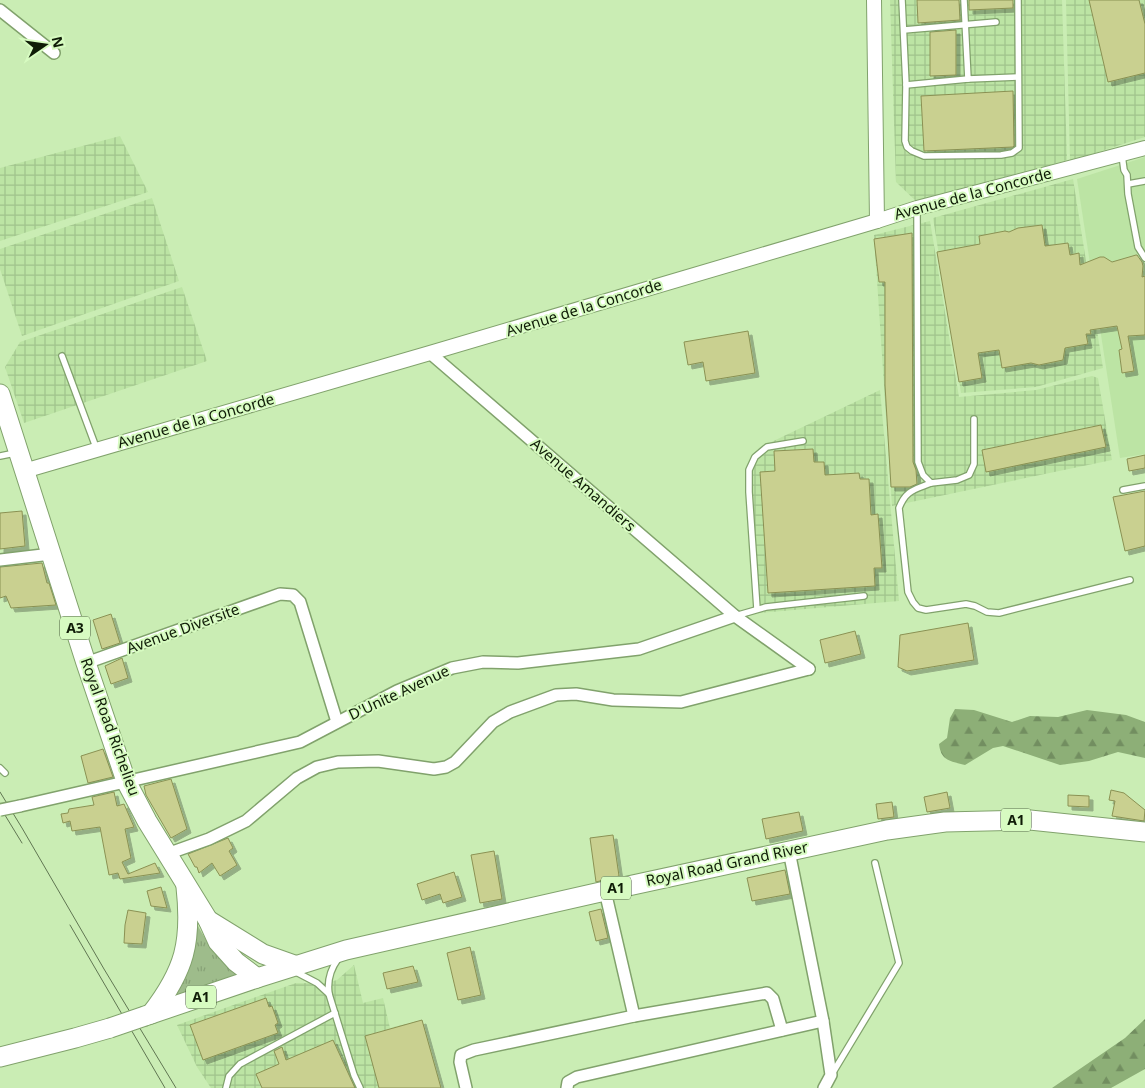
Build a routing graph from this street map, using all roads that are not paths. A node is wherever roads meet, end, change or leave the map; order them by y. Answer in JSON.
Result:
{"nodes":[{"id":1,"x":874,"y":0,"type":"edge"},
{"id":2,"x":902,"y":0,"type":"edge"},
{"id":3,"x":964,"y":0,"type":"edge"},
{"id":4,"x":1018,"y":0,"type":"edge"},
{"id":5,"x":0,"y":10,"type":"edge"},
{"id":6,"x":996,"y":22,"type":"dead end"},
{"id":7,"x":964,"y":24,"type":"junction"},
{"id":8,"x":904,"y":30,"type":"junction"},
{"id":9,"x":54,"y":53,"type":"dead end"},
{"id":10,"x":1018,"y":77,"type":"junction"},
{"id":11,"x":968,"y":79,"type":"junction"},
{"id":12,"x":906,"y":85,"type":"junction"},
{"id":13,"x":1145,"y":148,"type":"edge"},
{"id":14,"x":1122,"y":155,"type":"junction"},
{"id":15,"x":1145,"y":181,"type":"edge"},
{"id":16,"x":1128,"y":184,"type":"junction"},
{"id":17,"x":918,"y":208,"type":"junction"},
{"id":18,"x":877,"y":221,"type":"junction"},
{"id":19,"x":1145,"y":258,"type":"edge"},
{"id":20,"x":430,"y":354,"type":"junction"},
{"id":21,"x":62,"y":356,"type":"dead end"},
{"id":22,"x":0,"y":394,"type":"edge"},
{"id":23,"x":974,"y":419,"type":"dead end"},
{"id":24,"x":804,"y":441,"type":"dead end"},
{"id":25,"x":97,"y":450,"type":"junction"},
{"id":26,"x":9,"y":454,"type":"edge"},
{"id":27,"x":24,"y":470,"type":"junction"},
{"id":28,"x":931,"y":483,"type":"junction"},
{"id":29,"x":1145,"y":486,"type":"edge"},
{"id":30,"x":1123,"y":490,"type":"dead end"},
{"id":31,"x":51,"y":554,"type":"junction"},
{"id":32,"x":0,"y":560,"type":"edge"},
{"id":33,"x":1130,"y":580,"type":"dead end"},
{"id":34,"x":864,"y":596,"type":"dead end"},
{"id":35,"x":757,"y":609,"type":"junction"},
{"id":36,"x":736,"y":616,"type":"junction"},
{"id":37,"x":86,"y":662,"type":"junction"},
{"id":38,"x":337,"y":722,"type":"junction"},
{"id":39,"x":126,"y":781,"type":"junction"},
{"id":40,"x":0,"y":810,"type":"edge"},
{"id":41,"x":1145,"y":832,"type":"edge"},
{"id":42,"x":789,"y":851,"type":"junction"},
{"id":43,"x":167,"y":854,"type":"junction"},
{"id":44,"x":875,"y":863,"type":"dead end"},
{"id":45,"x":186,"y":884,"type":"junction"},
{"id":46,"x":605,"y":891,"type":"junction"},
{"id":47,"x":208,"y":920,"type":"junction"},
{"id":48,"x":243,"y":943,"type":"junction"},
{"id":49,"x":346,"y":950,"type":"junction"},
{"id":50,"x":290,"y":967,"type":"junction"},
{"id":51,"x":257,"y":978,"type":"junction"},
{"id":52,"x":329,"y":994,"type":"junction"},
{"id":53,"x":334,"y":1013,"type":"junction"},
{"id":54,"x":148,"y":1015,"type":"junction"},
{"id":55,"x":634,"y":1016,"type":"junction"},
{"id":56,"x":823,"y":1021,"type":"junction"},
{"id":57,"x":782,"y":1030,"type":"junction"},
{"id":58,"x":0,"y":1057,"type":"edge"},
{"id":59,"x":831,"y":1075,"type":"junction"},
{"id":60,"x":226,"y":1088,"type":"edge"},
{"id":61,"x":360,"y":1088,"type":"edge"},
{"id":62,"x":466,"y":1088,"type":"edge"},
{"id":63,"x":567,"y":1088,"type":"edge"},
{"id":64,"x":824,"y":1088,"type":"edge"}],
"edges":[{"from":1,"to":18,"type":"street"},
{"from":2,"to":8,"type":"lane"},
{"from":3,"to":7,"type":"lane"},
{"from":4,"to":10,"type":"lane"},
{"from":5,"to":9,"type":"street"},
{"from":6,"to":7,"type":"lane"},
{"from":7,"to":8,"type":"lane"},
{"from":7,"to":11,"type":"lane"},
{"from":8,"to":12,"type":"lane"},
{"from":10,"to":11,"type":"lane"},
{"from":10,"to":12,"type":"lane"},
{"from":11,"to":12,"type":"lane"},
{"from":13,"to":14,"type":"street","name":"Avenue de la Concorde"},
{"from":14,"to":16,"type":"lane"},
{"from":14,"to":17,"type":"street","name":"Avenue de la Concorde"},
{"from":15,"to":16,"type":"lane"},
{"from":16,"to":19,"type":"lane"},
{"from":17,"to":18,"type":"street","name":"Avenue de la Concorde"},
{"from":17,"to":28,"type":"lane"},
{"from":18,"to":20,"type":"street","name":"Avenue de la Concorde"},
{"from":20,"to":25,"type":"street","name":"Avenue de la Concorde"},
{"from":20,"to":36,"type":"street","name":"Avenue Amandiers"},
{"from":21,"to":25,"type":"lane"},
{"from":22,"to":26,"type":"main road","name":"Royal Road Richelieu","number":"A3"},
{"from":23,"to":28,"type":"lane"},
{"from":24,"to":35,"type":"lane"},
{"from":25,"to":27,"type":"street","name":"Avenue de la Concorde"},
{"from":26,"to":27,"type":"main road","name":"Royal Road Richelieu","number":"A3"},
{"from":27,"to":31,"type":"main road","name":"Royal Road Richelieu","number":"A3"},
{"from":28,"to":33,"type":"lane"},
{"from":29,"to":30,"type":"lane"},
{"from":31,"to":32,"type":"street"},
{"from":31,"to":37,"type":"main road","name":"Royal Road Richelieu","number":"A3"},
{"from":34,"to":35,"type":"lane"},
{"from":35,"to":36,"type":"lane"},
{"from":36,"to":38,"type":"street","name":"D'Unite Avenue"},
{"from":36,"to":43,"type":"street","name":"Avenue Amandiers"},
{"from":37,"to":38,"type":"street","name":"Avenue Diversite"},
{"from":37,"to":39,"type":"main road","name":"Royal Road Richelieu","number":"A3"},
{"from":38,"to":39,"type":"street","name":"D'Unite Avenue"},
{"from":39,"to":40,"type":"street","name":"D'Unite Avenue","bridge":true},
{"from":39,"to":43,"type":"main road","name":"Royal Road Richelieu","number":"A3"},
{"from":41,"to":42,"type":"main road","name":"Royal Road Grand River","number":"A1"},
{"from":42,"to":46,"type":"main road","name":"Royal Road Grand River","number":"A1"},
{"from":42,"to":56,"type":"street"},
{"from":43,"to":45,"type":"main road","number":"A3"},
{"from":44,"to":59,"type":"lane"},
{"from":45,"to":47,"type":"main road","number":"A3"},
{"from":45,"to":54,"type":"main road","number":"A3"},
{"from":46,"to":49,"type":"main road","name":"Royal Road Grand River","number":"A1"},
{"from":46,"to":55,"type":"street"},
{"from":47,"to":48,"type":"main road","number":"A3"},
{"from":47,"to":51,"type":"main road","number":"A3"},
{"from":48,"to":50,"type":"main road","number":"A3"},
{"from":48,"to":51,"type":"main road","number":"A3"},
{"from":49,"to":50,"type":"main road","name":"Royal Road Grand River","number":"A1"},
{"from":49,"to":52,"type":"lane"},
{"from":50,"to":51,"type":"main road","name":"Royal Road Grand River","number":"A1"},
{"from":50,"to":52,"type":"lane"},
{"from":51,"to":54,"type":"main road","number":"A1"},
{"from":52,"to":53,"type":"lane"},
{"from":53,"to":60,"type":"lane"},
{"from":53,"to":61,"type":"lane"},
{"from":54,"to":58,"type":"main road","number":"A1","bridge":true},
{"from":55,"to":57,"type":"street"},
{"from":55,"to":62,"type":"street"},
{"from":56,"to":57,"type":"street"},
{"from":56,"to":59,"type":"street"},
{"from":57,"to":63,"type":"street"},
{"from":59,"to":64,"type":"street"}]}
